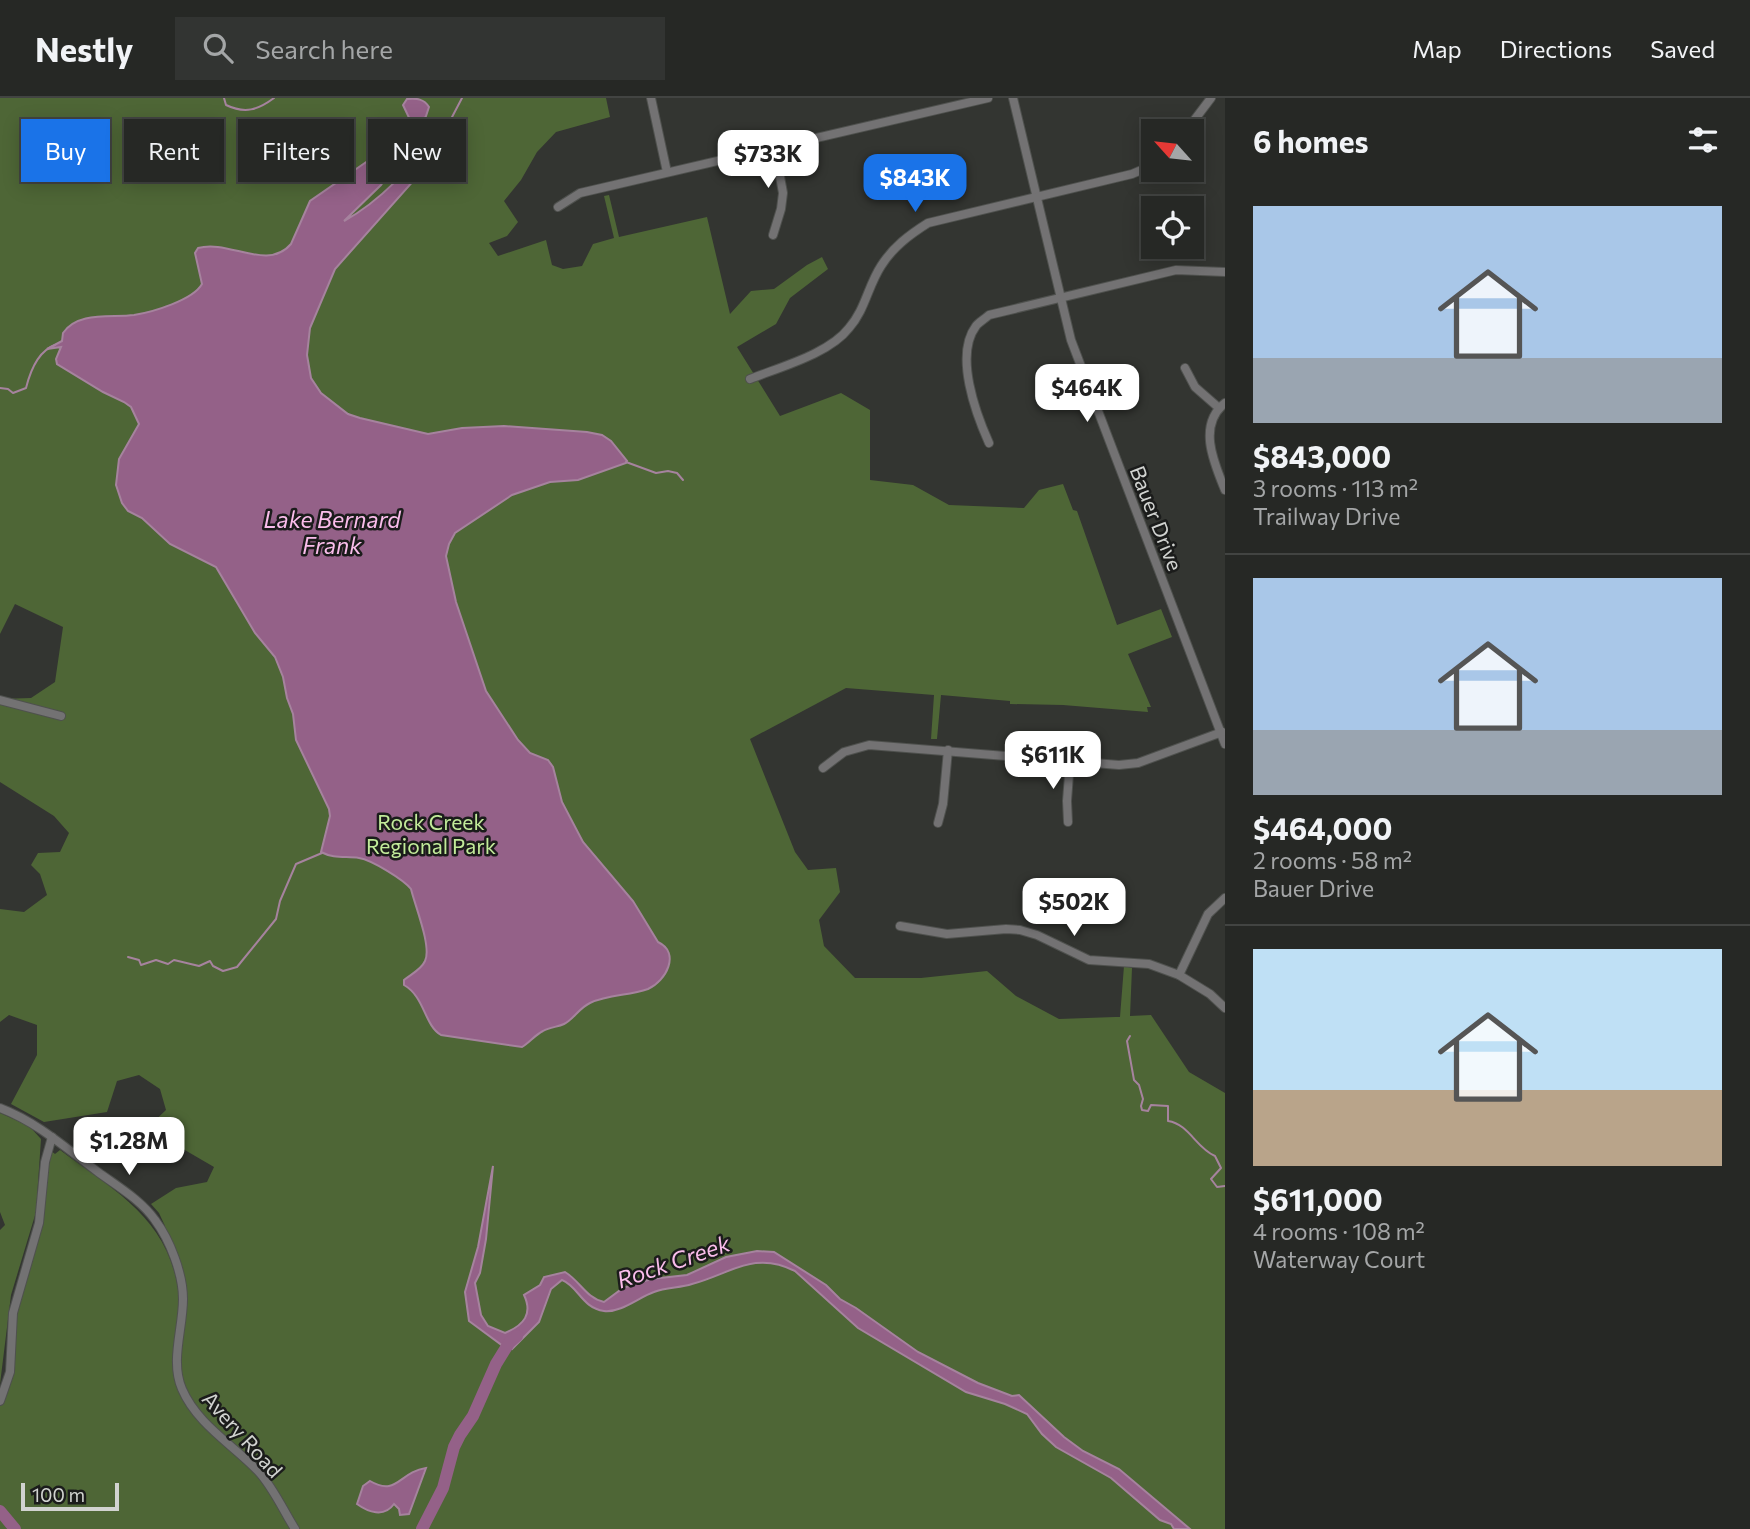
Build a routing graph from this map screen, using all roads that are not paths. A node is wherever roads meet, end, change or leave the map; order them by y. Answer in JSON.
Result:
{"nodes":[{"id":1,"x":651,"y":98,"type":"edge"},
{"id":2,"x":988,"y":98,"type":"edge"},
{"id":3,"x":1013,"y":98,"type":"edge"},
{"id":4,"x":1211,"y":98,"type":"edge"},
{"id":5,"x":1194,"y":119,"type":"edge"},
{"id":6,"x":775,"y":149,"type":"junction"},
{"id":7,"x":1141,"y":170,"type":"edge"},
{"id":8,"x":667,"y":172,"type":"junction"},
{"id":9,"x":1036,"y":197,"type":"junction"},
{"id":10,"x":558,"y":207,"type":"dead end"},
{"id":11,"x":773,"y":235,"type":"dead end"},
{"id":12,"x":1225,"y":272,"type":"edge"},
{"id":13,"x":1060,"y":297,"type":"junction"},
{"id":14,"x":1185,"y":368,"type":"dead end"},
{"id":15,"x":750,"y":379,"type":"dead end"},
{"id":16,"x":1222,"y":405,"type":"edge"},
{"id":17,"x":989,"y":443,"type":"dead end"},
{"id":18,"x":1225,"y":490,"type":"edge"},
{"id":19,"x":0,"y":700,"type":"edge"},
{"id":20,"x":61,"y":716,"type":"dead end"},
{"id":21,"x":1223,"y":732,"type":"edge"},
{"id":22,"x":1225,"y":744,"type":"edge"},
{"id":23,"x":948,"y":750,"type":"junction"},
{"id":24,"x":1070,"y":761,"type":"junction"},
{"id":25,"x":823,"y":768,"type":"dead end"},
{"id":26,"x":1068,"y":822,"type":"dead end"},
{"id":27,"x":938,"y":823,"type":"dead end"},
{"id":28,"x":1225,"y":898,"type":"edge"},
{"id":29,"x":900,"y":926,"type":"dead end"},
{"id":30,"x":1179,"y":975,"type":"junction"},
{"id":31,"x":1225,"y":1008,"type":"edge"},
{"id":32,"x":0,"y":1108,"type":"edge"},
{"id":33,"x":51,"y":1137,"type":"junction"},
{"id":34,"x":0,"y":1401,"type":"edge"},
{"id":35,"x":295,"y":1529,"type":"edge"}],
"edges":[{"from":1,"to":8,"type":"street"},
{"from":2,"to":6,"type":"street"},
{"from":3,"to":9,"type":"street","name":"Bauer Drive"},
{"from":4,"to":5,"type":"street"},
{"from":6,"to":8,"type":"street"},
{"from":6,"to":11,"type":"street"},
{"from":7,"to":9,"type":"street"},
{"from":8,"to":10,"type":"street"},
{"from":9,"to":13,"type":"street","name":"Bauer Drive"},
{"from":9,"to":15,"type":"street"},
{"from":12,"to":13,"type":"street"},
{"from":13,"to":17,"type":"street"},
{"from":13,"to":21,"type":"street","name":"Bauer Drive"},
{"from":14,"to":16,"type":"street"},
{"from":16,"to":18,"type":"street"},
{"from":19,"to":20,"type":"street"},
{"from":21,"to":22,"type":"street","name":"Bauer Drive"},
{"from":21,"to":24,"type":"street"},
{"from":23,"to":24,"type":"street"},
{"from":23,"to":25,"type":"street"},
{"from":23,"to":27,"type":"street"},
{"from":24,"to":26,"type":"street"},
{"from":28,"to":30,"type":"street"},
{"from":29,"to":30,"type":"street"},
{"from":30,"to":31,"type":"street"},
{"from":32,"to":33,"type":"street","name":"Avery Road"},
{"from":33,"to":34,"type":"street"},
{"from":33,"to":35,"type":"street","name":"Avery Road"}]}
